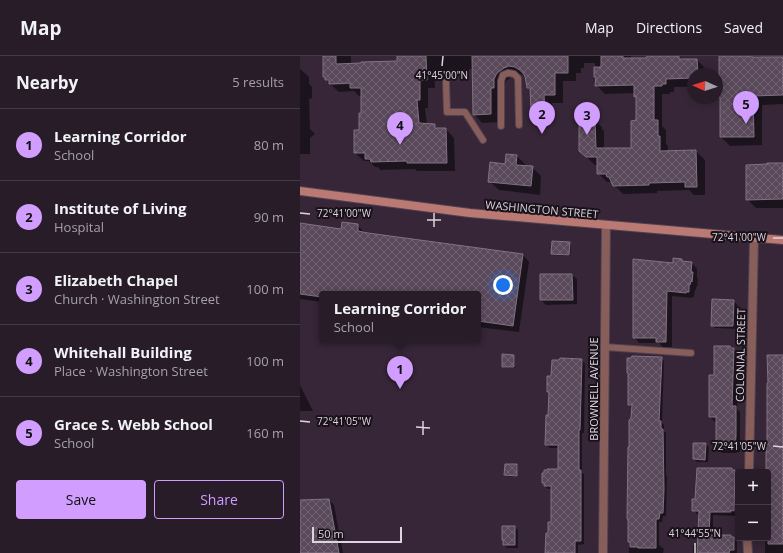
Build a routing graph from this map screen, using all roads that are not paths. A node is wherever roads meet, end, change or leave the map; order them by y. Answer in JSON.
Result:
{"nodes":[{"id":1,"x":446,"y":82,"type":"dead end"},
{"id":2,"x":520,"y":125,"type":"dead end"},
{"id":3,"x":501,"y":126,"type":"dead end"},
{"id":4,"x":483,"y":140,"type":"dead end"},
{"id":5,"x":300,"y":191,"type":"edge"},
{"id":6,"x":606,"y":225,"type":"junction"},
{"id":7,"x":754,"y":238,"type":"junction"},
{"id":8,"x":783,"y":240,"type":"edge"},
{"id":9,"x":605,"y":347,"type":"junction"},
{"id":10,"x":691,"y":353,"type":"dead end"},
{"id":11,"x":749,"y":469,"type":"edge"},
{"id":12,"x":747,"y":541,"type":"edge"},
{"id":13,"x":603,"y":553,"type":"edge"},
{"id":14,"x":748,"y":553,"type":"edge"}],
"edges":[{"from":1,"to":4,"type":"lane"},
{"from":2,"to":3,"type":"lane"},
{"from":5,"to":6,"type":"main road","name":"WASHINGTON STREET"},
{"from":6,"to":7,"type":"main road","name":"WASHINGTON STREET"},
{"from":6,"to":9,"type":"street","name":"BROWNELL AVENUE"},
{"from":7,"to":8,"type":"main road","name":"WASHINGTON STREET"},
{"from":7,"to":11,"type":"street","name":"COLONIAL STREET"},
{"from":9,"to":10,"type":"lane"},
{"from":9,"to":13,"type":"street","name":"BROWNELL AVENUE"},
{"from":12,"to":14,"type":"street"}]}
